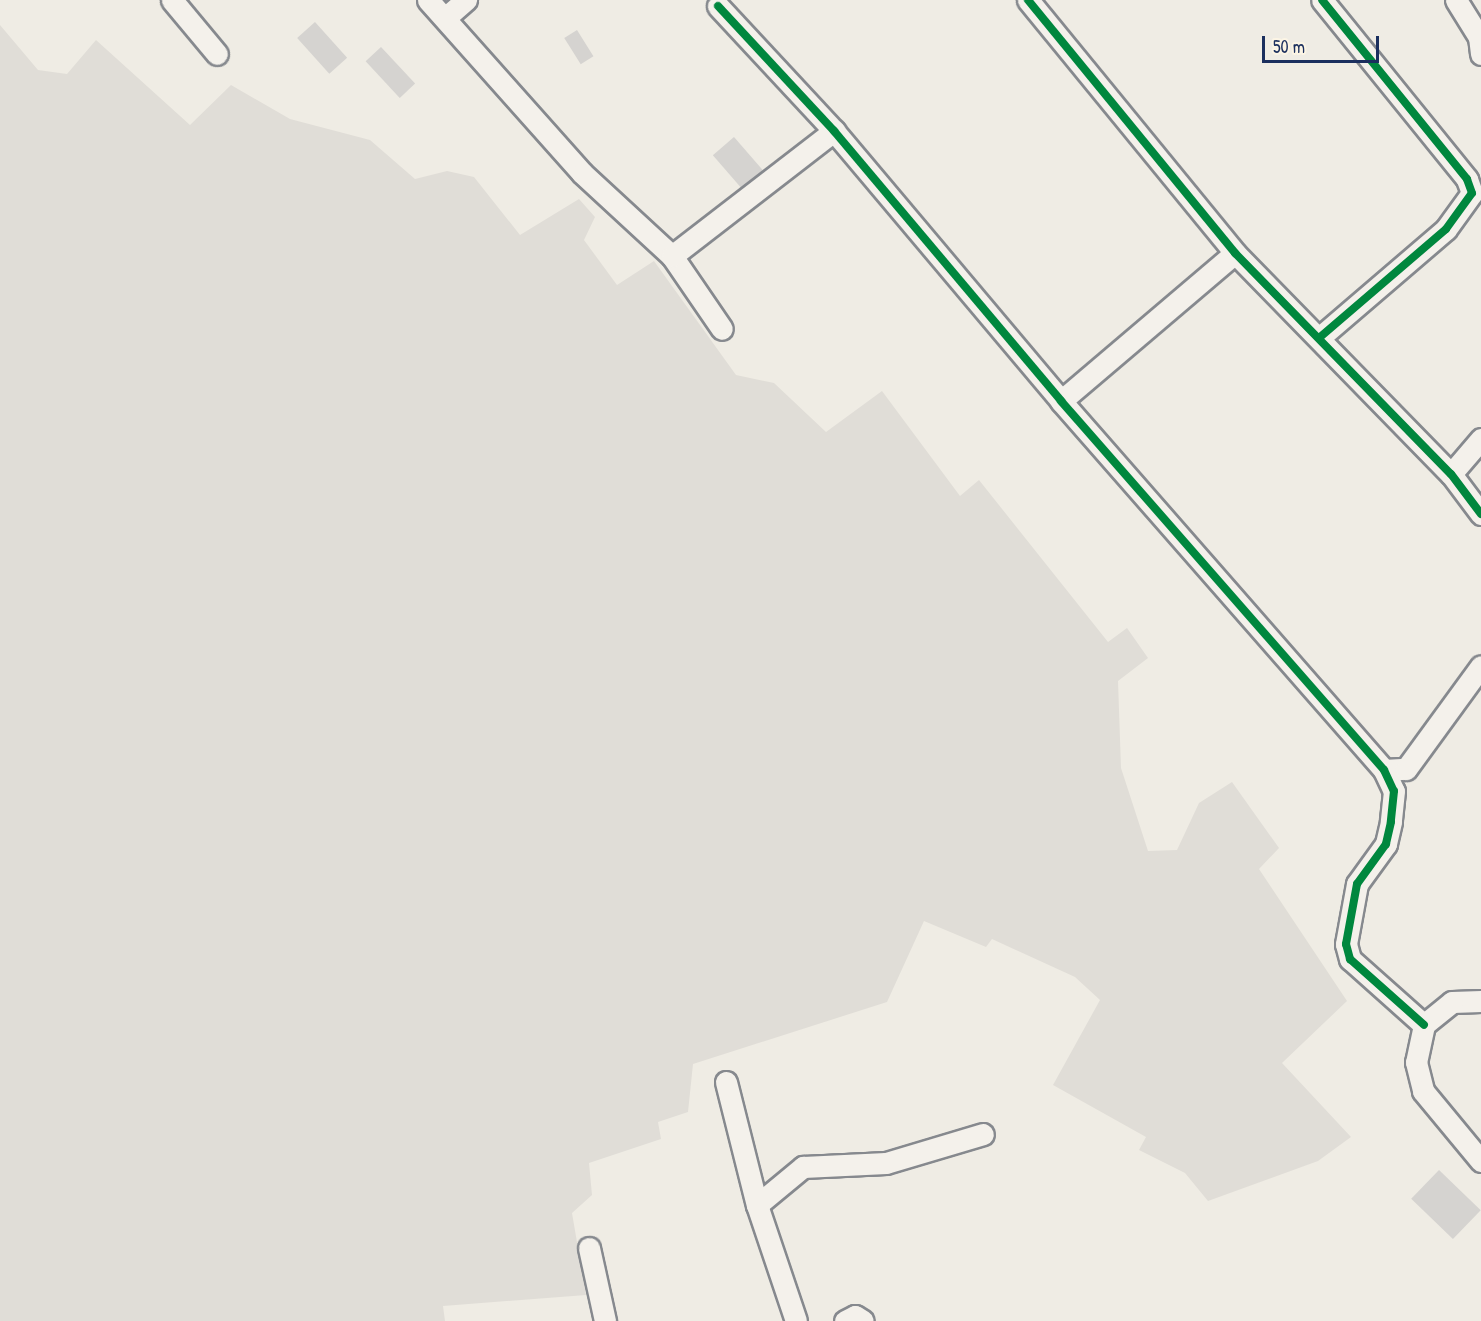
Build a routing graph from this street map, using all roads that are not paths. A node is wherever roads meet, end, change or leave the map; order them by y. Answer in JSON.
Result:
{"nodes":[{"id":1,"x":172,"y":0,"type":"edge"},
{"id":2,"x":428,"y":0,"type":"edge"},
{"id":3,"x":466,"y":0,"type":"edge"},
{"id":4,"x":1028,"y":0,"type":"edge"},
{"id":5,"x":1322,"y":0,"type":"edge"},
{"id":6,"x":1456,"y":0,"type":"edge"},
{"id":7,"x":717,"y":2,"type":"edge"},
{"id":8,"x":445,"y":18,"type":"junction"},
{"id":9,"x":217,"y":54,"type":"dead end"},
{"id":10,"x":1481,"y":54,"type":"edge"},
{"id":11,"x":834,"y":130,"type":"junction"},
{"id":12,"x":1235,"y":253,"type":"junction"},
{"id":13,"x":672,"y":256,"type":"junction"},
{"id":14,"x":722,"y":329,"type":"dead end"},
{"id":15,"x":1319,"y":338,"type":"junction"},
{"id":16,"x":1061,"y":400,"type":"junction"},
{"id":17,"x":1481,"y":439,"type":"edge"},
{"id":18,"x":1451,"y":474,"type":"junction"},
{"id":19,"x":1481,"y":514,"type":"edge"},
{"id":20,"x":1481,"y":666,"type":"edge"},
{"id":21,"x":1406,"y":769,"type":"junction"},
{"id":22,"x":1384,"y":770,"type":"junction"},
{"id":23,"x":1394,"y":791,"type":"junction"},
{"id":24,"x":1481,"y":1001,"type":"edge"},
{"id":25,"x":1425,"y":1024,"type":"junction"},
{"id":26,"x":726,"y":1082,"type":"dead end"},
{"id":27,"x":983,"y":1134,"type":"dead end"},
{"id":28,"x":1481,"y":1161,"type":"edge"},
{"id":29,"x":757,"y":1205,"type":"junction"},
{"id":30,"x":589,"y":1248,"type":"dead end"},
{"id":31,"x":604,"y":1321,"type":"edge"},
{"id":32,"x":796,"y":1321,"type":"edge"},
{"id":33,"x":845,"y":1321,"type":"edge"},
{"id":34,"x":863,"y":1321,"type":"edge"}],
"edges":[{"from":1,"to":9,"type":"street"},
{"from":2,"to":8,"type":"street"},
{"from":3,"to":8,"type":"street"},
{"from":4,"to":12,"type":"street"},
{"from":5,"to":15,"type":"street"},
{"from":6,"to":10,"type":"street"},
{"from":7,"to":11,"type":"street"},
{"from":8,"to":13,"type":"street"},
{"from":11,"to":13,"type":"street"},
{"from":11,"to":16,"type":"street"},
{"from":12,"to":15,"type":"street"},
{"from":12,"to":16,"type":"street"},
{"from":13,"to":14,"type":"street"},
{"from":15,"to":18,"type":"street"},
{"from":16,"to":22,"type":"street"},
{"from":17,"to":18,"type":"street"},
{"from":18,"to":19,"type":"street"},
{"from":20,"to":21,"type":"street"},
{"from":21,"to":22,"type":"street"},
{"from":21,"to":23,"type":"street"},
{"from":22,"to":23,"type":"street"},
{"from":23,"to":25,"type":"street"},
{"from":24,"to":25,"type":"street"},
{"from":25,"to":28,"type":"street"},
{"from":26,"to":29,"type":"street"},
{"from":27,"to":29,"type":"street"},
{"from":29,"to":32,"type":"street"},
{"from":30,"to":31,"type":"street"},
{"from":33,"to":34,"type":"street"}]}
